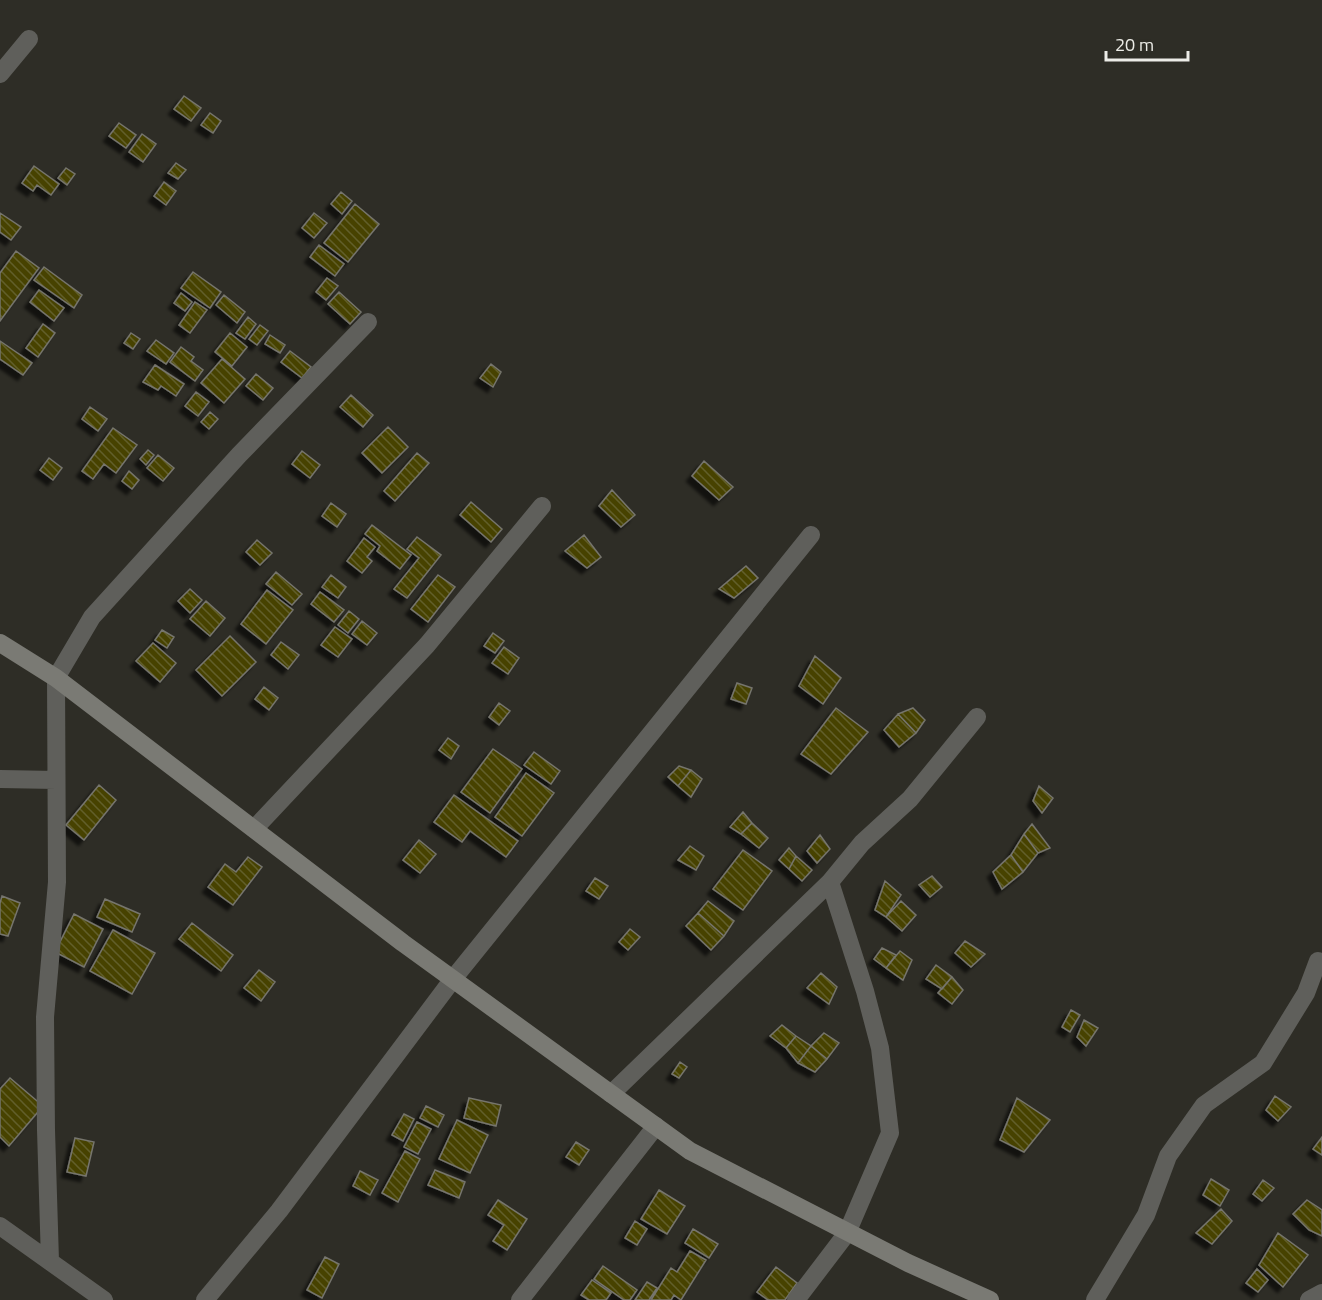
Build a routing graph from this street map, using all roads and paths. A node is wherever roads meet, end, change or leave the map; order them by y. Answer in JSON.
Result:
{"nodes":[{"id":1,"x":28,"y":39,"type":"dead end"},
{"id":2,"x":0,"y":74,"type":"edge"},
{"id":3,"x":368,"y":322,"type":"dead end"},
{"id":4,"x":542,"y":506,"type":"dead end"},
{"id":5,"x":812,"y":535,"type":"dead end"},
{"id":6,"x":0,"y":643,"type":"edge"},
{"id":7,"x":56,"y":678,"type":"junction"},
{"id":8,"x":977,"y":717,"type":"dead end"},
{"id":9,"x":0,"y":779,"type":"edge"},
{"id":10,"x":56,"y":780,"type":"junction"},
{"id":11,"x":254,"y":829,"type":"junction"},
{"id":12,"x":830,"y":882,"type":"junction"},
{"id":13,"x":1318,"y":960,"type":"dead end"},
{"id":14,"x":453,"y":979,"type":"junction"},
{"id":15,"x":611,"y":1094,"type":"junction"},
{"id":16,"x":656,"y":1126,"type":"junction"},
{"id":17,"x":0,"y":1226,"type":"edge"},
{"id":18,"x":847,"y":1233,"type":"junction"},
{"id":19,"x":50,"y":1261,"type":"junction"},
{"id":20,"x":1322,"y":1293,"type":"edge"},
{"id":21,"x":104,"y":1300,"type":"edge"},
{"id":22,"x":205,"y":1300,"type":"edge"},
{"id":23,"x":520,"y":1300,"type":"edge"},
{"id":24,"x":796,"y":1300,"type":"edge"},
{"id":25,"x":990,"y":1300,"type":"edge"},
{"id":26,"x":1095,"y":1300,"type":"edge"},
{"id":27,"x":1309,"y":1300,"type":"edge"}],
"edges":[{"from":1,"to":2,"type":"street"},
{"from":3,"to":7,"type":"street"},
{"from":4,"to":11,"type":"street"},
{"from":5,"to":14,"type":"street"},
{"from":6,"to":7,"type":"main road"},
{"from":7,"to":10,"type":"street"},
{"from":7,"to":11,"type":"main road"},
{"from":8,"to":12,"type":"street"},
{"from":9,"to":10,"type":"street"},
{"from":10,"to":19,"type":"street"},
{"from":11,"to":14,"type":"main road"},
{"from":12,"to":15,"type":"street"},
{"from":12,"to":18,"type":"street"},
{"from":13,"to":26,"type":"street"},
{"from":14,"to":15,"type":"main road"},
{"from":14,"to":22,"type":"street"},
{"from":15,"to":16,"type":"main road"},
{"from":16,"to":18,"type":"main road"},
{"from":16,"to":23,"type":"street"},
{"from":17,"to":19,"type":"street"},
{"from":18,"to":24,"type":"street"},
{"from":18,"to":25,"type":"main road"},
{"from":19,"to":21,"type":"street"},
{"from":20,"to":27,"type":"street"}]}
